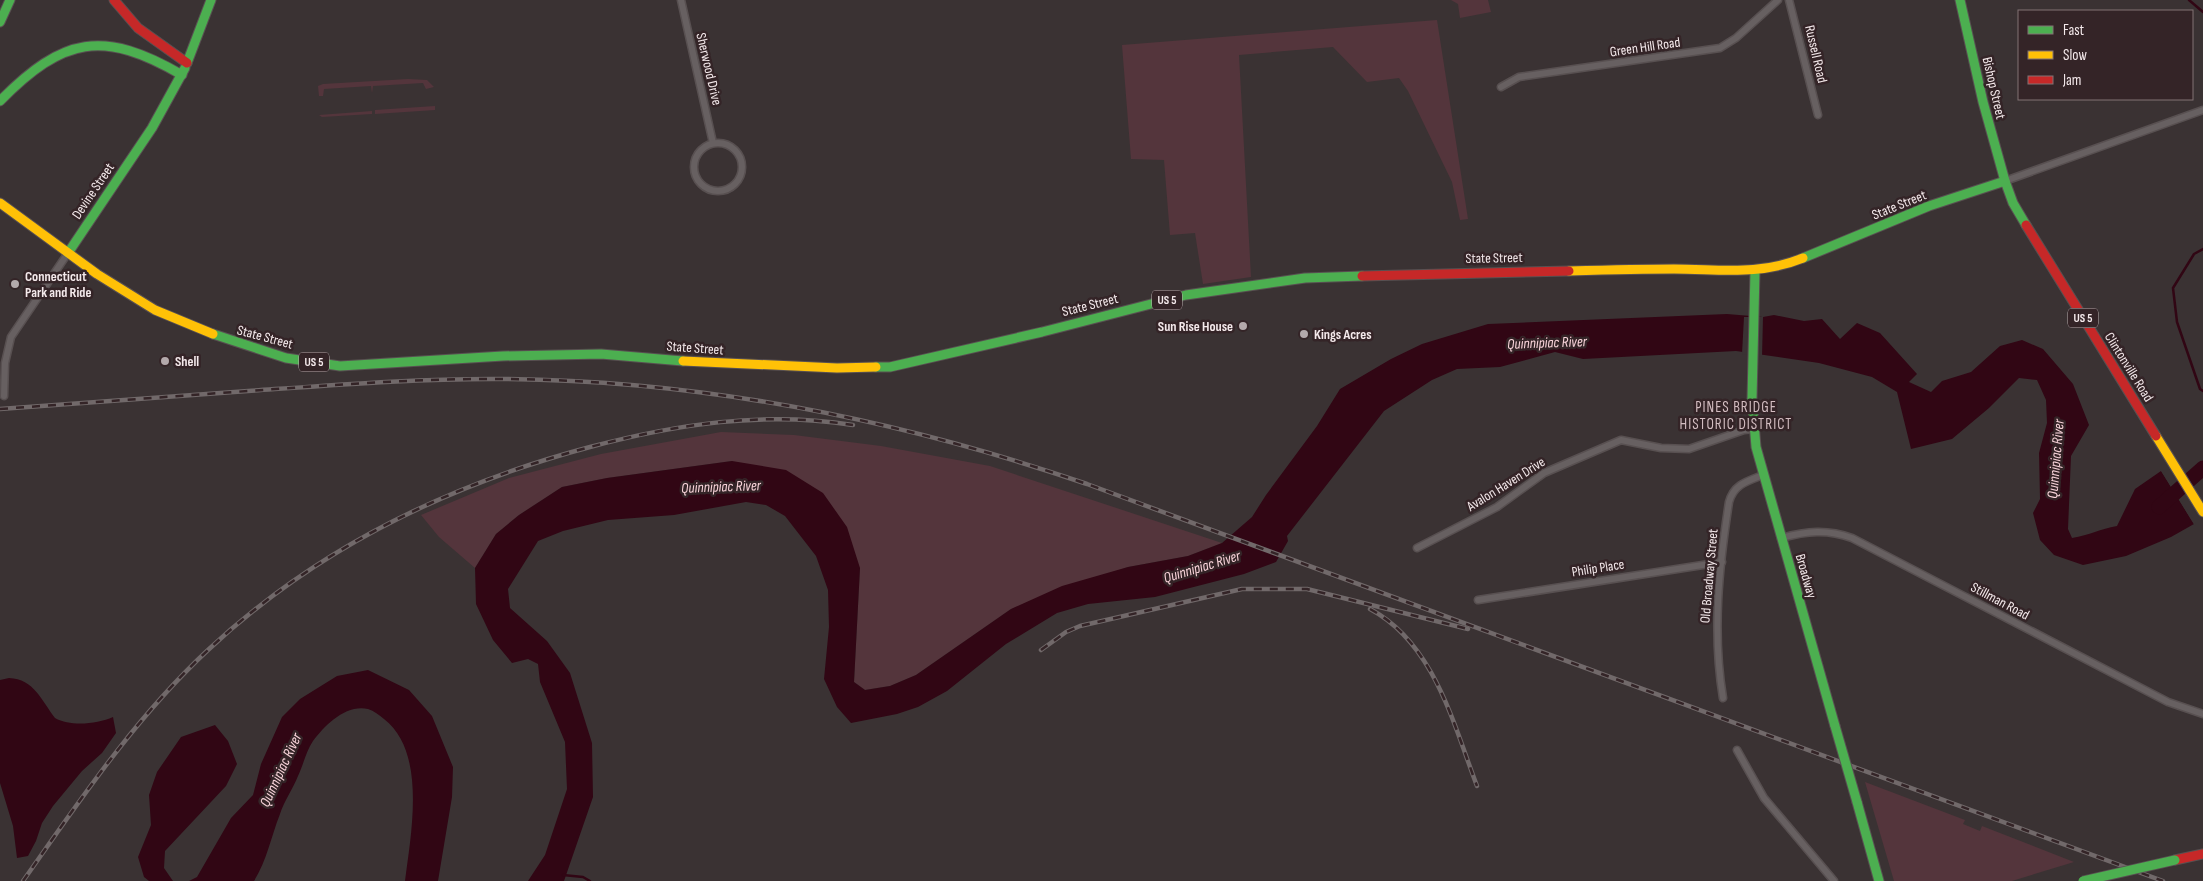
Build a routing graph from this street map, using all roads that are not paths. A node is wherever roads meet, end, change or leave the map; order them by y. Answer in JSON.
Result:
{"nodes":[{"id":1,"x":10,"y":0,"type":"edge"},
{"id":2,"x":114,"y":0,"type":"edge"},
{"id":3,"x":211,"y":0,"type":"edge"},
{"id":4,"x":681,"y":0,"type":"edge"},
{"id":5,"x":1778,"y":0,"type":"edge"},
{"id":6,"x":1789,"y":0,"type":"edge"},
{"id":7,"x":1960,"y":0,"type":"edge"},
{"id":8,"x":0,"y":22,"type":"edge"},
{"id":9,"x":187,"y":63,"type":"junction"},
{"id":10,"x":182,"y":75,"type":"junction"},
{"id":11,"x":1501,"y":87,"type":"dead end"},
{"id":12,"x":0,"y":101,"type":"edge"},
{"id":13,"x":2203,"y":110,"type":"edge"},
{"id":14,"x":1818,"y":115,"type":"dead end"},
{"id":15,"x":713,"y":143,"type":"junction"},
{"id":16,"x":2005,"y":181,"type":"junction"},
{"id":17,"x":0,"y":203,"type":"edge"},
{"id":18,"x":68,"y":253,"type":"junction"},
{"id":19,"x":1755,"y":271,"type":"junction"},
{"id":20,"x":4,"y":396,"type":"dead end"},
{"id":21,"x":1754,"y":429,"type":"junction"},
{"id":22,"x":1764,"y":475,"type":"junction"},
{"id":23,"x":2203,"y":512,"type":"edge"},
{"id":24,"x":1781,"y":538,"type":"junction"},
{"id":25,"x":1417,"y":548,"type":"dead end"},
{"id":26,"x":1722,"y":562,"type":"junction"},
{"id":27,"x":1478,"y":600,"type":"dead end"},
{"id":28,"x":1723,"y":698,"type":"dead end"},
{"id":29,"x":2203,"y":714,"type":"edge"},
{"id":30,"x":1737,"y":750,"type":"dead end"},
{"id":31,"x":2203,"y":854,"type":"edge"},
{"id":32,"x":1834,"y":881,"type":"edge"},
{"id":33,"x":1879,"y":881,"type":"edge"},
{"id":34,"x":2083,"y":881,"type":"edge"}],
"edges":[{"from":1,"to":8,"type":"main road"},
{"from":2,"to":9,"type":"main road"},
{"from":3,"to":9,"type":"main road","name":"Devine Street"},
{"from":4,"to":15,"type":"street","name":"Sherwood Drive"},
{"from":5,"to":11,"type":"street","name":"Green Hill Road"},
{"from":6,"to":14,"type":"street","name":"Russell Road"},
{"from":7,"to":16,"type":"main road","name":"Bishop Street"},
{"from":9,"to":10,"type":"main road","name":"Devine Street"},
{"from":10,"to":12,"type":"main road"},
{"from":10,"to":18,"type":"main road","name":"Devine Street"},
{"from":13,"to":16,"type":"street","name":"State Street"},
{"from":15,"to":15,"type":"street"},
{"from":16,"to":19,"type":"main road","name":"State Street","number":"US 5"},
{"from":16,"to":23,"type":"main road","name":"Clintonville Road","number":"US 5"},
{"from":17,"to":18,"type":"main road","name":"State Street","number":"US 5"},
{"from":18,"to":19,"type":"main road","name":"State Street","number":"US 5"},
{"from":18,"to":20,"type":"street","name":"Devine Street"},
{"from":19,"to":21,"type":"main road","name":"Broadway"},
{"from":21,"to":22,"type":"main road","name":"Broadway"},
{"from":21,"to":25,"type":"street","name":"Avalon Haven Drive"},
{"from":22,"to":24,"type":"main road","name":"Broadway"},
{"from":22,"to":26,"type":"street","name":"Old Broadway Street"},
{"from":24,"to":29,"type":"street","name":"Stillman Road"},
{"from":24,"to":33,"type":"main road","name":"Broadway","bridge":true},
{"from":26,"to":27,"type":"street","name":"Philip Place"},
{"from":26,"to":28,"type":"street","name":"Old Broadway Street"},
{"from":30,"to":32,"type":"street"},
{"from":31,"to":34,"type":"main road","bridge":true}]}
